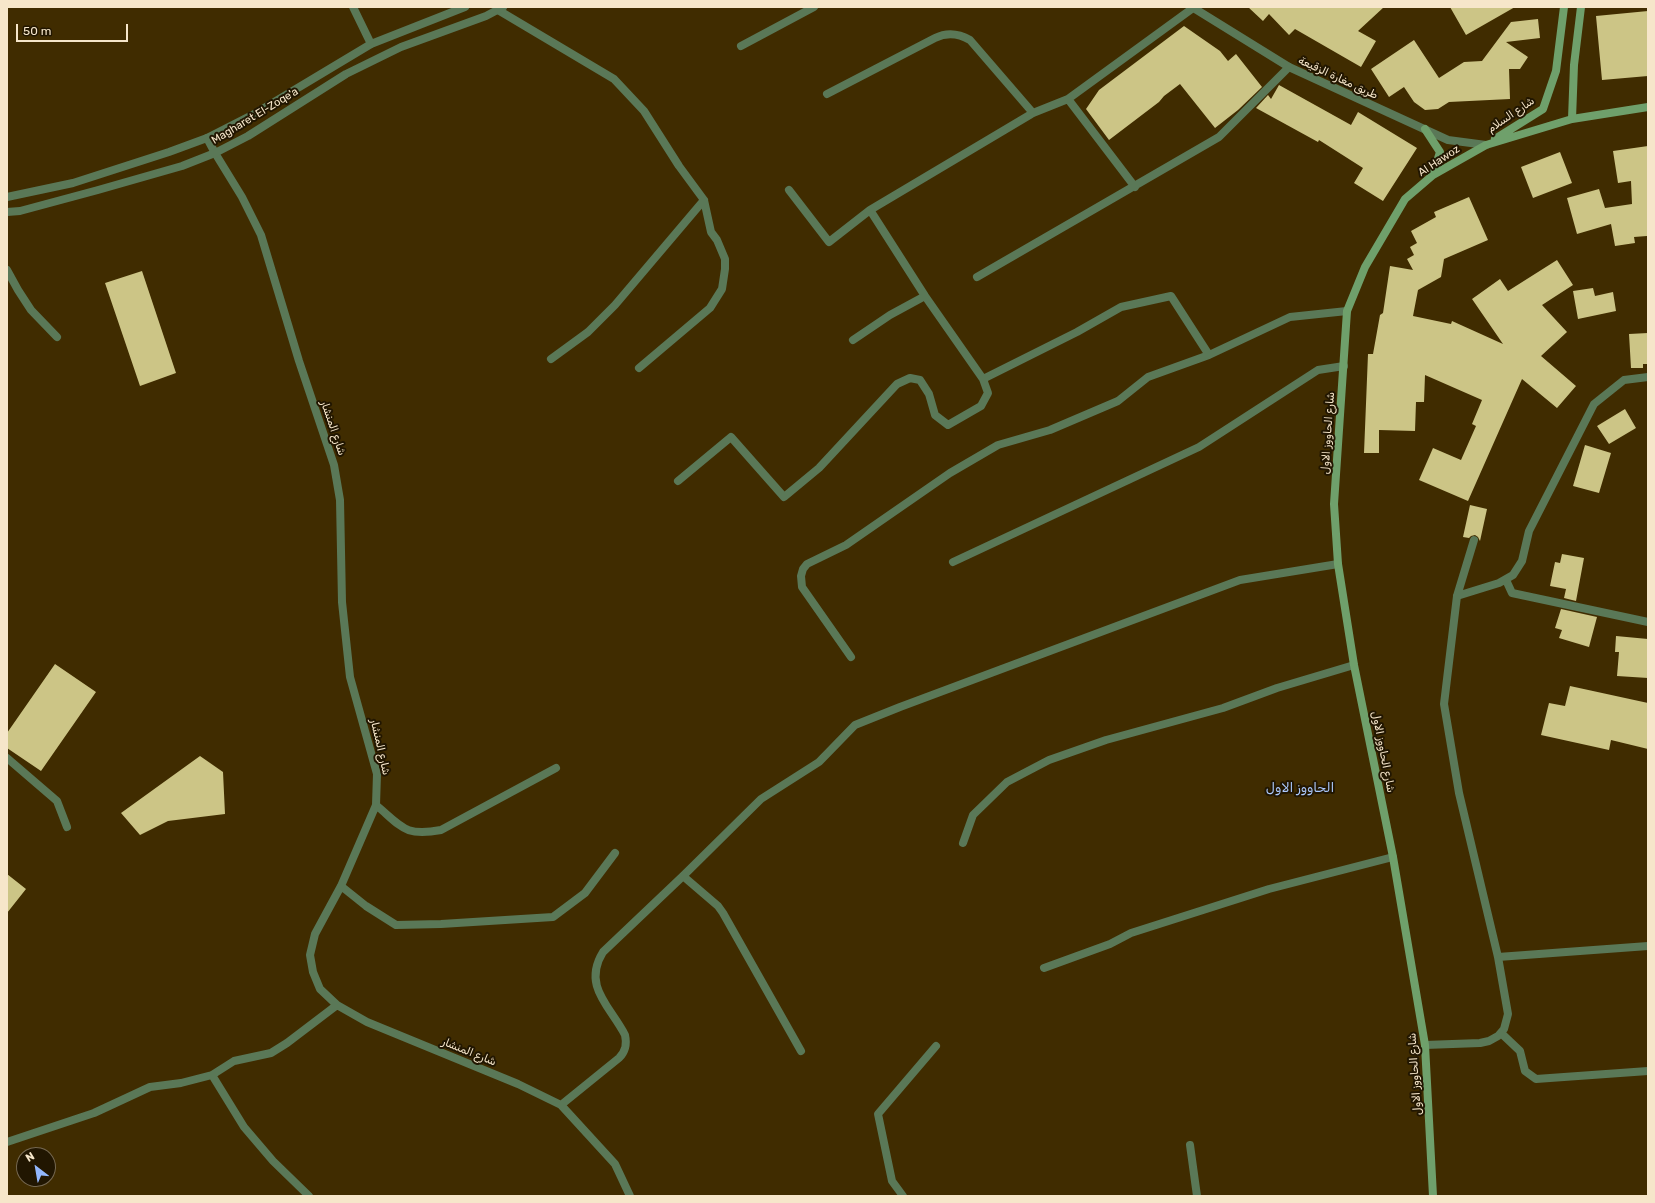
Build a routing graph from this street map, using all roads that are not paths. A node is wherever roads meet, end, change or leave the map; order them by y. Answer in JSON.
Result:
{"nodes":[{"id":1,"x":353,"y":7,"type":"edge"},
{"id":2,"x":465,"y":7,"type":"edge"},
{"id":3,"x":814,"y":7,"type":"edge"},
{"id":4,"x":1192,"y":7,"type":"edge"},
{"id":5,"x":1564,"y":7,"type":"edge"},
{"id":6,"x":1581,"y":7,"type":"edge"},
{"id":7,"x":500,"y":9,"type":"edge"},
{"id":8,"x":371,"y":44,"type":"junction"},
{"id":9,"x":741,"y":46,"type":"dead end"},
{"id":10,"x":1289,"y":67,"type":"junction"},
{"id":11,"x":827,"y":94,"type":"dead end"},
{"id":12,"x":1068,"y":99,"type":"junction"},
{"id":13,"x":1648,"y":107,"type":"edge"},
{"id":14,"x":1033,"y":113,"type":"junction"},
{"id":15,"x":1572,"y":119,"type":"junction"},
{"id":16,"x":1425,"y":129,"type":"junction"},
{"id":17,"x":207,"y":138,"type":"junction"},
{"id":18,"x":1486,"y":146,"type":"junction"},
{"id":19,"x":215,"y":153,"type":"junction"},
{"id":20,"x":1434,"y":175,"type":"junction"},
{"id":21,"x":1135,"y":186,"type":"junction"},
{"id":22,"x":789,"y":190,"type":"dead end"},
{"id":23,"x":7,"y":198,"type":"edge"},
{"id":24,"x":704,"y":200,"type":"junction"},
{"id":25,"x":870,"y":210,"type":"junction"},
{"id":26,"x":7,"y":212,"type":"edge"},
{"id":27,"x":7,"y":270,"type":"edge"},
{"id":28,"x":977,"y":277,"type":"dead end"},
{"id":29,"x":925,"y":296,"type":"junction"},
{"id":30,"x":1347,"y":311,"type":"junction"},
{"id":31,"x":58,"y":337,"type":"dead end"},
{"id":32,"x":853,"y":340,"type":"dead end"},
{"id":33,"x":1209,"y":355,"type":"junction"},
{"id":34,"x":551,"y":359,"type":"dead end"},
{"id":35,"x":1344,"y":366,"type":"junction"},
{"id":36,"x":639,"y":368,"type":"dead end"},
{"id":37,"x":1648,"y":377,"type":"edge"},
{"id":38,"x":983,"y":380,"type":"junction"},
{"id":39,"x":678,"y":481,"type":"dead end"},
{"id":40,"x":1474,"y":540,"type":"dead end"},
{"id":41,"x":953,"y":562,"type":"dead end"},
{"id":42,"x":1338,"y":564,"type":"junction"},
{"id":43,"x":1506,"y":580,"type":"junction"},
{"id":44,"x":1457,"y":596,"type":"junction"},
{"id":45,"x":1648,"y":622,"type":"edge"},
{"id":46,"x":851,"y":657,"type":"dead end"},
{"id":47,"x":1354,"y":665,"type":"junction"},
{"id":48,"x":7,"y":758,"type":"edge"},
{"id":49,"x":556,"y":768,"type":"dead end"},
{"id":50,"x":376,"y":805,"type":"junction"},
{"id":51,"x":67,"y":827,"type":"dead end"},
{"id":52,"x":963,"y":843,"type":"dead end"},
{"id":53,"x":615,"y":853,"type":"dead end"},
{"id":54,"x":1393,"y":857,"type":"junction"},
{"id":55,"x":683,"y":876,"type":"junction"},
{"id":56,"x":341,"y":886,"type":"junction"},
{"id":57,"x":1648,"y":946,"type":"edge"},
{"id":58,"x":1498,"y":957,"type":"junction"},
{"id":59,"x":1044,"y":968,"type":"dead end"},
{"id":60,"x":337,"y":1005,"type":"junction"},
{"id":61,"x":1501,"y":1033,"type":"junction"},
{"id":62,"x":936,"y":1046,"type":"dead end"},
{"id":63,"x":1425,"y":1046,"type":"junction"},
{"id":64,"x":801,"y":1051,"type":"dead end"},
{"id":65,"x":1648,"y":1071,"type":"edge"},
{"id":66,"x":212,"y":1075,"type":"junction"},
{"id":67,"x":561,"y":1105,"type":"junction"},
{"id":68,"x":7,"y":1142,"type":"edge"},
{"id":69,"x":1190,"y":1145,"type":"dead end"},
{"id":70,"x":308,"y":1196,"type":"edge"},
{"id":71,"x":630,"y":1196,"type":"edge"},
{"id":72,"x":903,"y":1196,"type":"edge"},
{"id":73,"x":1197,"y":1196,"type":"edge"},
{"id":74,"x":1433,"y":1196,"type":"edge"}],
"edges":[{"from":1,"to":8,"type":"street"},
{"from":2,"to":8,"type":"street","name":"Magharet El-Zoqe'a"},
{"from":3,"to":9,"type":"street"},
{"from":4,"to":10,"type":"street","name":"طريق مغارة الزقيعة"},
{"from":4,"to":12,"type":"street"},
{"from":5,"to":18,"type":"main road","name":"شارع السلام"},
{"from":6,"to":15,"type":"main road"},
{"from":7,"to":19,"type":"street","name":"Magharet El-Zoqe'a"},
{"from":7,"to":24,"type":"street"},
{"from":8,"to":17,"type":"street","name":"Magharet El-Zoqe'a"},
{"from":10,"to":16,"type":"street","name":"طريق مغارة الزقيعة"},
{"from":10,"to":21,"type":"street"},
{"from":11,"to":14,"type":"street"},
{"from":12,"to":14,"type":"street"},
{"from":12,"to":21,"type":"street"},
{"from":13,"to":15,"type":"main road","name":"Al Hawoz"},
{"from":14,"to":25,"type":"street"},
{"from":15,"to":18,"type":"main road","name":"Al Hawoz"},
{"from":16,"to":18,"type":"street","name":"طريق مغارة الزقيعة"},
{"from":16,"to":20,"type":"main road"},
{"from":17,"to":19,"type":"street","name":"شارع المنشار"},
{"from":17,"to":23,"type":"street","name":"Magharet El-Zoqe'a"},
{"from":18,"to":20,"type":"main road","name":"Al Hawoz"},
{"from":19,"to":26,"type":"street","name":"Magharet El-Zoqe'a"},
{"from":19,"to":50,"type":"street","name":"شارع المنشار"},
{"from":20,"to":30,"type":"main road","name":"Al Hawoz"},
{"from":21,"to":28,"type":"street"},
{"from":22,"to":25,"type":"street"},
{"from":24,"to":34,"type":"street"},
{"from":24,"to":36,"type":"street"},
{"from":25,"to":29,"type":"street"},
{"from":27,"to":31,"type":"street"},
{"from":29,"to":32,"type":"street"},
{"from":29,"to":38,"type":"street"},
{"from":30,"to":33,"type":"street"},
{"from":30,"to":35,"type":"main road","name":"شارع الحاووز الاول"},
{"from":33,"to":38,"type":"street"},
{"from":33,"to":46,"type":"street"},
{"from":35,"to":41,"type":"street"},
{"from":35,"to":42,"type":"main road","name":"شارع الحاووز الاول"},
{"from":37,"to":43,"type":"street"},
{"from":38,"to":39,"type":"street"},
{"from":40,"to":44,"type":"street"},
{"from":42,"to":47,"type":"main road","name":"شارع الحاووز الاول"},
{"from":42,"to":55,"type":"street"},
{"from":43,"to":44,"type":"street"},
{"from":43,"to":45,"type":"street"},
{"from":44,"to":58,"type":"street"},
{"from":47,"to":52,"type":"street"},
{"from":47,"to":54,"type":"main road","name":"شارع الحاووز الاول"},
{"from":48,"to":51,"type":"street"},
{"from":49,"to":50,"type":"street"},
{"from":50,"to":56,"type":"street","name":"شارع المنشار"},
{"from":53,"to":56,"type":"street"},
{"from":54,"to":59,"type":"street"},
{"from":54,"to":63,"type":"main road","name":"شارع الحاووز الاول"},
{"from":55,"to":64,"type":"street"},
{"from":55,"to":67,"type":"street"},
{"from":56,"to":60,"type":"street","name":"شارع المنشار"},
{"from":57,"to":58,"type":"street"},
{"from":58,"to":61,"type":"street"},
{"from":60,"to":66,"type":"street"},
{"from":60,"to":67,"type":"street","name":"شارع المنشار"},
{"from":61,"to":63,"type":"street"},
{"from":61,"to":65,"type":"street"},
{"from":62,"to":72,"type":"street"},
{"from":63,"to":74,"type":"main road","name":"شارع الحاووز الاول"},
{"from":66,"to":68,"type":"street"},
{"from":66,"to":70,"type":"street"},
{"from":67,"to":71,"type":"street","name":"شارع المنشار"},
{"from":69,"to":73,"type":"street"}]}
